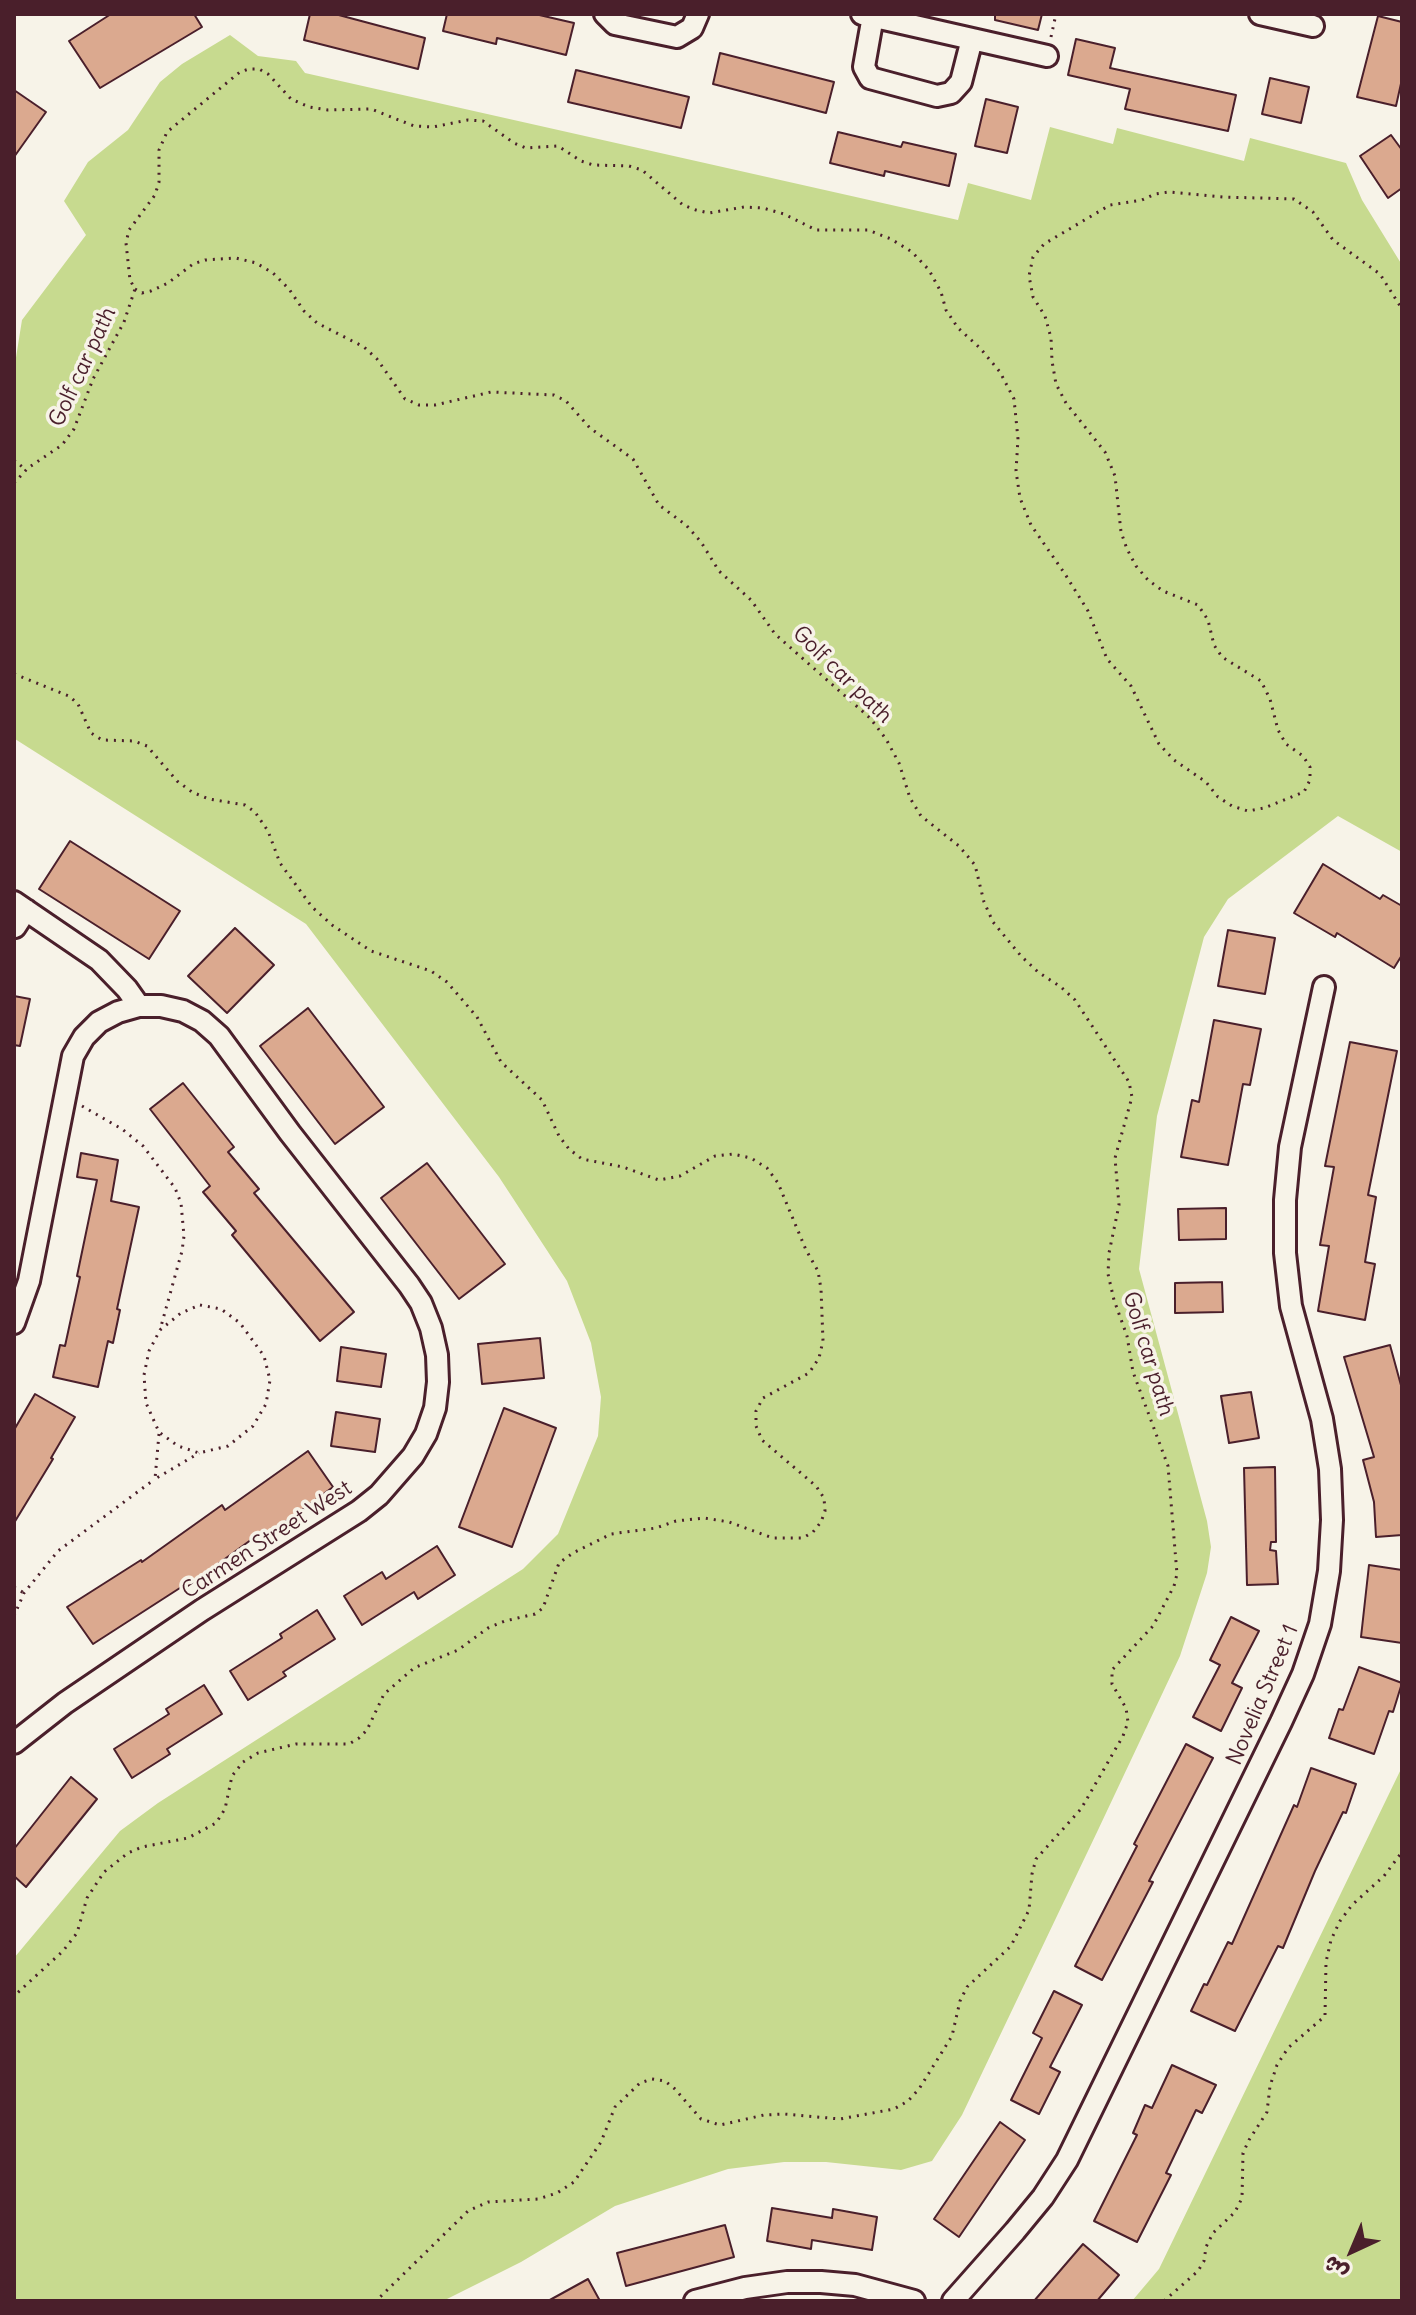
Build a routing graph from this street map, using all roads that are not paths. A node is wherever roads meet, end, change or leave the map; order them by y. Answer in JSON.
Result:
{"nodes":[{"id":1,"x":605,"y":14,"type":"edge"},
{"id":2,"x":698,"y":14,"type":"edge"},
{"id":3,"x":1260,"y":14,"type":"edge"},
{"id":4,"x":868,"y":15,"type":"edge"},
{"id":5,"x":1313,"y":26,"type":"dead end"},
{"id":6,"x":972,"y":39,"type":"junction"},
{"id":7,"x":1047,"y":56,"type":"road end"},
{"id":8,"x":18,"y":913,"type":"edge"},
{"id":9,"x":1324,"y":987,"type":"dead end"},
{"id":10,"x":139,"y":1006,"type":"junction"},
{"id":11,"x":14,"y":1323,"type":"edge"},
{"id":12,"x":14,"y":1743,"type":"edge"},
{"id":13,"x":745,"y":2294,"type":"edge"},
{"id":14,"x":695,"y":2301,"type":"edge"},
{"id":15,"x":914,"y":2301,"type":"edge"},
{"id":16,"x":953,"y":2301,"type":"edge"}],
"edges":[{"from":1,"to":2,"type":"street"},
{"from":3,"to":5,"type":"street"},
{"from":4,"to":6,"type":"street"},
{"from":4,"to":6,"type":"street"},
{"from":6,"to":7,"type":"street"},
{"from":8,"to":10,"type":"street"},
{"from":9,"to":16,"type":"street","name":"Novelia Street 1"},
{"from":10,"to":11,"type":"street"},
{"from":10,"to":12,"type":"street","name":"Carmen Street West"},
{"from":13,"to":14,"type":"street"},
{"from":13,"to":15,"type":"street"}]}
